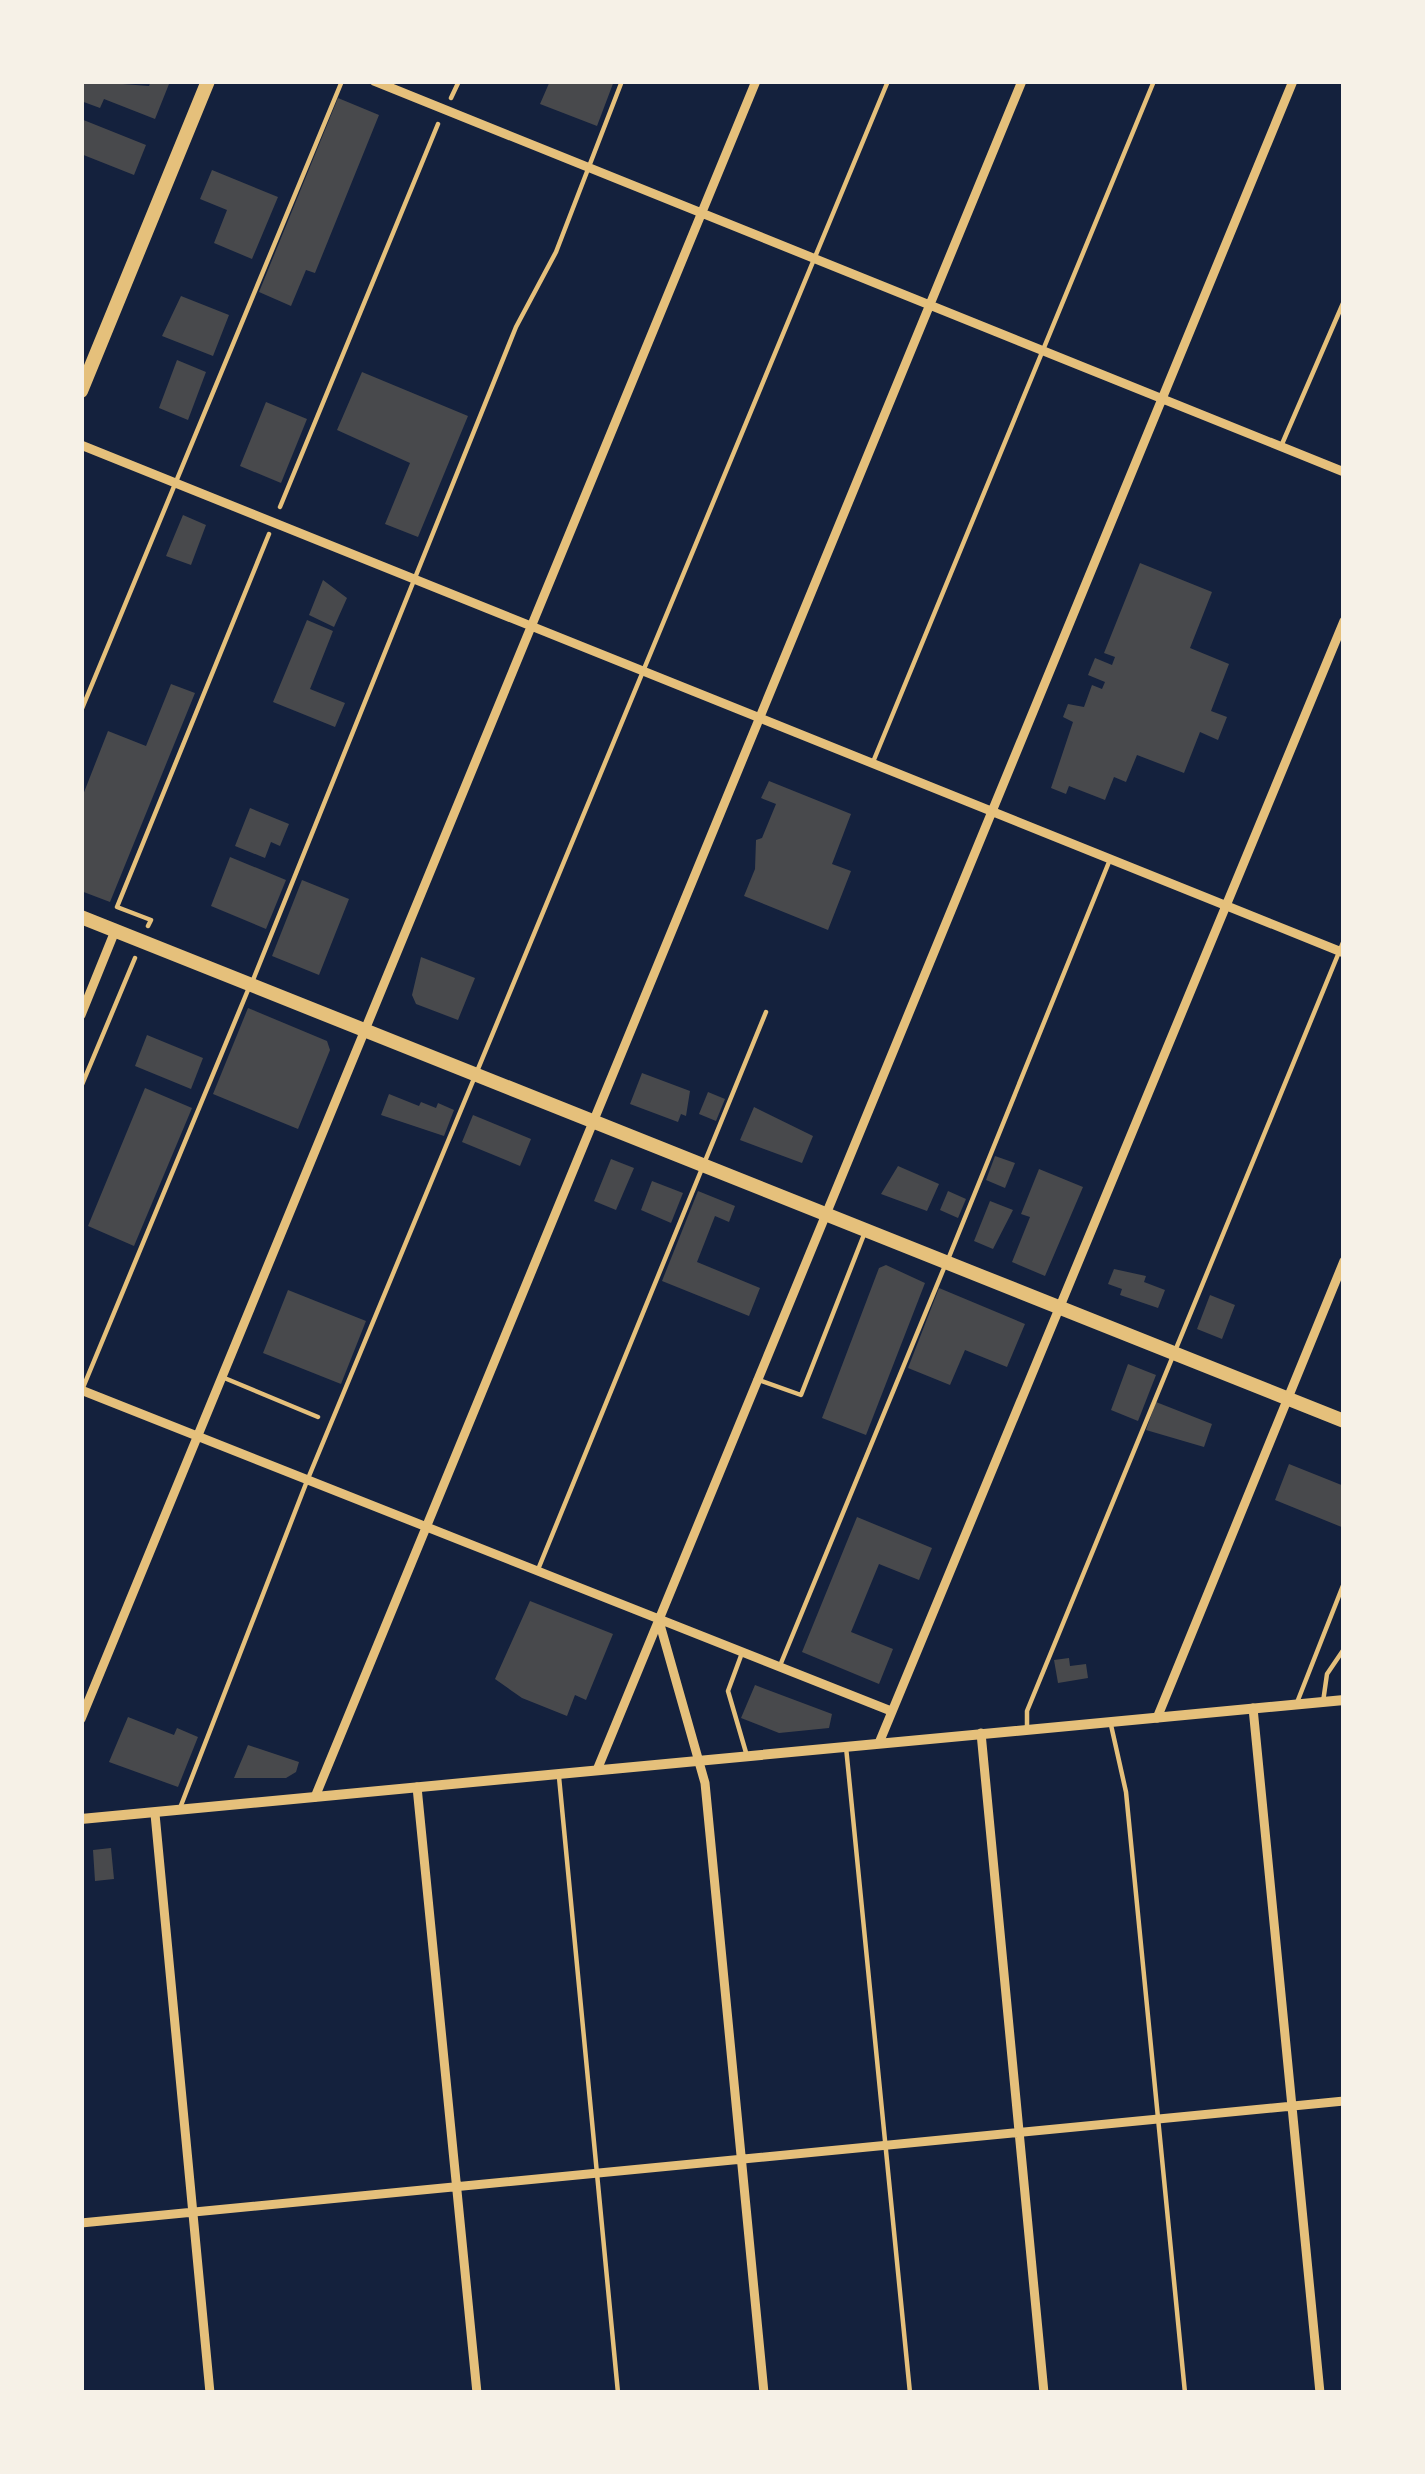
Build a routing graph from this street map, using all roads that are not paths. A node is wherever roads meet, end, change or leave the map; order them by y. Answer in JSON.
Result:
{"nodes":[{"id":1,"x":208,"y":81,"type":"edge"},
{"id":2,"x":342,"y":81,"type":"edge"},
{"id":3,"x":374,"y":81,"type":"edge"},
{"id":4,"x":622,"y":81,"type":"edge"},
{"id":5,"x":756,"y":81,"type":"edge"},
{"id":6,"x":888,"y":81,"type":"edge"},
{"id":7,"x":1022,"y":81,"type":"edge"},
{"id":8,"x":1154,"y":81,"type":"edge"},
{"id":9,"x":1293,"y":81,"type":"edge"},
{"id":10,"x":588,"y":166,"type":"junction"},
{"id":11,"x":701,"y":213,"type":"junction"},
{"id":12,"x":815,"y":260,"type":"junction"},
{"id":13,"x":1344,"y":301,"type":"edge"},
{"id":14,"x":929,"y":306,"type":"junction"},
{"id":15,"x":1041,"y":351,"type":"junction"},
{"id":16,"x":81,"y":391,"type":"edge"},
{"id":17,"x":1162,"y":400,"type":"junction"},
{"id":18,"x":81,"y":446,"type":"edge"},
{"id":19,"x":1281,"y":447,"type":"junction"},
{"id":20,"x":1344,"y":472,"type":"edge"},
{"id":21,"x":175,"y":483,"type":"junction"},
{"id":22,"x":416,"y":578,"type":"junction"},
{"id":23,"x":1344,"y":621,"type":"edge"},
{"id":24,"x":531,"y":624,"type":"junction"},
{"id":25,"x":645,"y":668,"type":"junction"},
{"id":26,"x":81,"y":711,"type":"edge"},
{"id":27,"x":760,"y":716,"type":"junction"},
{"id":28,"x":873,"y":762,"type":"junction"},
{"id":29,"x":993,"y":808,"type":"junction"},
{"id":30,"x":1111,"y":858,"type":"junction"},
{"id":31,"x":1228,"y":906,"type":"junction"},
{"id":32,"x":81,"y":917,"type":"edge"},
{"id":33,"x":115,"y":931,"type":"junction"},
{"id":34,"x":1343,"y":948,"type":"edge"},
{"id":35,"x":250,"y":986,"type":"junction"},
{"id":36,"x":766,"y":1012,"type":"dead end"},
{"id":37,"x":81,"y":1015,"type":"edge"},
{"id":38,"x":362,"y":1031,"type":"junction"},
{"id":39,"x":475,"y":1076,"type":"junction"},
{"id":40,"x":591,"y":1122,"type":"junction"},
{"id":41,"x":702,"y":1167,"type":"junction"},
{"id":42,"x":822,"y":1215,"type":"junction"},
{"id":43,"x":865,"y":1232,"type":"junction"},
{"id":44,"x":1344,"y":1261,"type":"edge"},
{"id":45,"x":945,"y":1265,"type":"junction"},
{"id":46,"x":1059,"y":1310,"type":"junction"},
{"id":47,"x":1172,"y":1356,"type":"junction"},
{"id":48,"x":222,"y":1377,"type":"junction"},
{"id":49,"x":756,"y":1378,"type":"junction"},
{"id":50,"x":81,"y":1390,"type":"edge"},
{"id":51,"x":1288,"y":1400,"type":"junction"},
{"id":52,"x":318,"y":1418,"type":"dead end"},
{"id":53,"x":1344,"y":1421,"type":"edge"},
{"id":54,"x":197,"y":1438,"type":"junction"},
{"id":55,"x":307,"y":1481,"type":"junction"},
{"id":56,"x":424,"y":1527,"type":"junction"},
{"id":57,"x":537,"y":1572,"type":"junction"},
{"id":58,"x":1344,"y":1582,"type":"edge"},
{"id":59,"x":658,"y":1621,"type":"junction"},
{"id":60,"x":1344,"y":1649,"type":"edge"},
{"id":61,"x":742,"y":1653,"type":"junction"},
{"id":62,"x":779,"y":1667,"type":"junction"},
{"id":63,"x":1344,"y":1700,"type":"edge"},
{"id":64,"x":1323,"y":1702,"type":"junction"},
{"id":65,"x":1296,"y":1704,"type":"junction"},
{"id":66,"x":1253,"y":1708,"type":"junction"},
{"id":67,"x":891,"y":1711,"type":"junction"},
{"id":68,"x":1157,"y":1718,"type":"junction"},
{"id":69,"x":81,"y":1719,"type":"edge"},
{"id":70,"x":1110,"y":1722,"type":"junction"},
{"id":71,"x":1027,"y":1730,"type":"junction"},
{"id":72,"x":981,"y":1733,"type":"junction"},
{"id":73,"x":879,"y":1744,"type":"junction"},
{"id":74,"x":846,"y":1747,"type":"junction"},
{"id":75,"x":747,"y":1756,"type":"junction"},
{"id":76,"x":702,"y":1760,"type":"junction"},
{"id":77,"x":597,"y":1769,"type":"junction"},
{"id":78,"x":559,"y":1773,"type":"junction"},
{"id":79,"x":418,"y":1786,"type":"junction"},
{"id":80,"x":315,"y":1797,"type":"junction"},
{"id":81,"x":178,"y":1811,"type":"junction"},
{"id":82,"x":154,"y":1814,"type":"junction"},
{"id":83,"x":81,"y":1819,"type":"edge"},
{"id":84,"x":1344,"y":2102,"type":"edge"},
{"id":85,"x":1292,"y":2106,"type":"junction"},
{"id":86,"x":1156,"y":2120,"type":"junction"},
{"id":87,"x":1018,"y":2134,"type":"junction"},
{"id":88,"x":885,"y":2146,"type":"junction"},
{"id":89,"x":742,"y":2160,"type":"junction"},
{"id":90,"x":597,"y":2173,"type":"junction"},
{"id":91,"x":456,"y":2186,"type":"junction"},
{"id":92,"x":192,"y":2211,"type":"junction"},
{"id":93,"x":81,"y":2223,"type":"edge"},
{"id":94,"x":210,"y":2393,"type":"edge"},
{"id":95,"x":477,"y":2393,"type":"edge"},
{"id":96,"x":618,"y":2393,"type":"edge"},
{"id":97,"x":764,"y":2393,"type":"edge"},
{"id":98,"x":910,"y":2393,"type":"edge"},
{"id":99,"x":1044,"y":2393,"type":"edge"},
{"id":100,"x":1185,"y":2393,"type":"edge"},
{"id":101,"x":1320,"y":2393,"type":"edge"}],
"edges":[{"from":1,"to":16,"type":"main road"},
{"from":2,"to":21,"type":"lane"},
{"from":3,"to":10,"type":"street"},
{"from":4,"to":10,"type":"lane"},
{"from":5,"to":11,"type":"street"},
{"from":6,"to":12,"type":"lane"},
{"from":7,"to":14,"type":"street"},
{"from":8,"to":15,"type":"lane"},
{"from":9,"to":17,"type":"street"},
{"from":10,"to":11,"type":"street"},
{"from":10,"to":22,"type":"lane"},
{"from":11,"to":12,"type":"street"},
{"from":11,"to":24,"type":"street"},
{"from":12,"to":14,"type":"street"},
{"from":12,"to":25,"type":"lane"},
{"from":13,"to":19,"type":"lane"},
{"from":14,"to":15,"type":"street"},
{"from":14,"to":27,"type":"street"},
{"from":15,"to":17,"type":"street"},
{"from":15,"to":28,"type":"lane"},
{"from":17,"to":19,"type":"street"},
{"from":17,"to":29,"type":"street"},
{"from":18,"to":21,"type":"street"},
{"from":19,"to":20,"type":"street"},
{"from":21,"to":22,"type":"street"},
{"from":21,"to":26,"type":"lane"},
{"from":22,"to":24,"type":"street"},
{"from":22,"to":35,"type":"lane"},
{"from":23,"to":31,"type":"street"},
{"from":24,"to":25,"type":"street"},
{"from":24,"to":38,"type":"street"},
{"from":25,"to":27,"type":"street"},
{"from":25,"to":39,"type":"lane"},
{"from":27,"to":28,"type":"street"},
{"from":27,"to":40,"type":"street"},
{"from":28,"to":29,"type":"street"},
{"from":29,"to":30,"type":"street"},
{"from":29,"to":42,"type":"street"},
{"from":30,"to":31,"type":"street"},
{"from":30,"to":45,"type":"lane"},
{"from":31,"to":34,"type":"street"},
{"from":31,"to":46,"type":"street"},
{"from":32,"to":33,"type":"main road"},
{"from":33,"to":35,"type":"main road"},
{"from":33,"to":37,"type":"street"},
{"from":34,"to":47,"type":"lane"},
{"from":35,"to":38,"type":"main road"},
{"from":35,"to":50,"type":"lane"},
{"from":36,"to":41,"type":"lane"},
{"from":38,"to":39,"type":"main road"},
{"from":38,"to":48,"type":"street"},
{"from":39,"to":40,"type":"main road"},
{"from":39,"to":55,"type":"lane"},
{"from":40,"to":41,"type":"main road"},
{"from":40,"to":56,"type":"street"},
{"from":41,"to":42,"type":"main road"},
{"from":41,"to":57,"type":"lane"},
{"from":42,"to":43,"type":"main road"},
{"from":42,"to":49,"type":"street"},
{"from":43,"to":45,"type":"main road"},
{"from":43,"to":49,"type":"lane"},
{"from":44,"to":51,"type":"street"},
{"from":45,"to":46,"type":"main road"},
{"from":45,"to":62,"type":"lane"},
{"from":46,"to":47,"type":"main road"},
{"from":46,"to":67,"type":"street"},
{"from":47,"to":51,"type":"main road"},
{"from":47,"to":71,"type":"lane"},
{"from":48,"to":52,"type":"lane"},
{"from":48,"to":54,"type":"street"},
{"from":49,"to":59,"type":"street"},
{"from":50,"to":54,"type":"street"},
{"from":51,"to":53,"type":"main road"},
{"from":51,"to":68,"type":"street"},
{"from":54,"to":55,"type":"street"},
{"from":54,"to":69,"type":"street"},
{"from":55,"to":56,"type":"street"},
{"from":55,"to":81,"type":"lane"},
{"from":56,"to":57,"type":"street"},
{"from":56,"to":80,"type":"street"},
{"from":57,"to":59,"type":"street"},
{"from":58,"to":65,"type":"lane"},
{"from":59,"to":61,"type":"street"},
{"from":59,"to":76,"type":"street"},
{"from":59,"to":77,"type":"street"},
{"from":60,"to":64,"type":"lane"},
{"from":61,"to":62,"type":"street"},
{"from":61,"to":75,"type":"lane"},
{"from":62,"to":67,"type":"street"},
{"from":63,"to":64,"type":"street"},
{"from":64,"to":65,"type":"street"},
{"from":65,"to":66,"type":"street"},
{"from":66,"to":68,"type":"street"},
{"from":66,"to":85,"type":"street"},
{"from":67,"to":73,"type":"street"},
{"from":68,"to":70,"type":"street"},
{"from":70,"to":71,"type":"street"},
{"from":70,"to":86,"type":"lane"},
{"from":71,"to":72,"type":"street"},
{"from":72,"to":73,"type":"street"},
{"from":72,"to":87,"type":"street"},
{"from":73,"to":74,"type":"street"},
{"from":74,"to":75,"type":"street"},
{"from":74,"to":88,"type":"lane"},
{"from":75,"to":76,"type":"street"},
{"from":76,"to":77,"type":"street"},
{"from":76,"to":89,"type":"street"},
{"from":77,"to":78,"type":"street"},
{"from":78,"to":79,"type":"street"},
{"from":78,"to":90,"type":"lane"},
{"from":79,"to":80,"type":"street"},
{"from":79,"to":91,"type":"street"},
{"from":80,"to":81,"type":"street"},
{"from":81,"to":82,"type":"street"},
{"from":82,"to":83,"type":"street"},
{"from":82,"to":92,"type":"street"},
{"from":84,"to":85,"type":"street"},
{"from":85,"to":86,"type":"street"},
{"from":85,"to":101,"type":"street"},
{"from":86,"to":87,"type":"street"},
{"from":86,"to":100,"type":"lane"},
{"from":87,"to":88,"type":"street"},
{"from":87,"to":99,"type":"street"},
{"from":88,"to":89,"type":"street"},
{"from":88,"to":98,"type":"lane"},
{"from":89,"to":90,"type":"street"},
{"from":89,"to":97,"type":"street"},
{"from":90,"to":91,"type":"street"},
{"from":90,"to":96,"type":"lane"},
{"from":91,"to":92,"type":"street"},
{"from":91,"to":95,"type":"street"},
{"from":92,"to":93,"type":"street"},
{"from":92,"to":94,"type":"street"}]}
